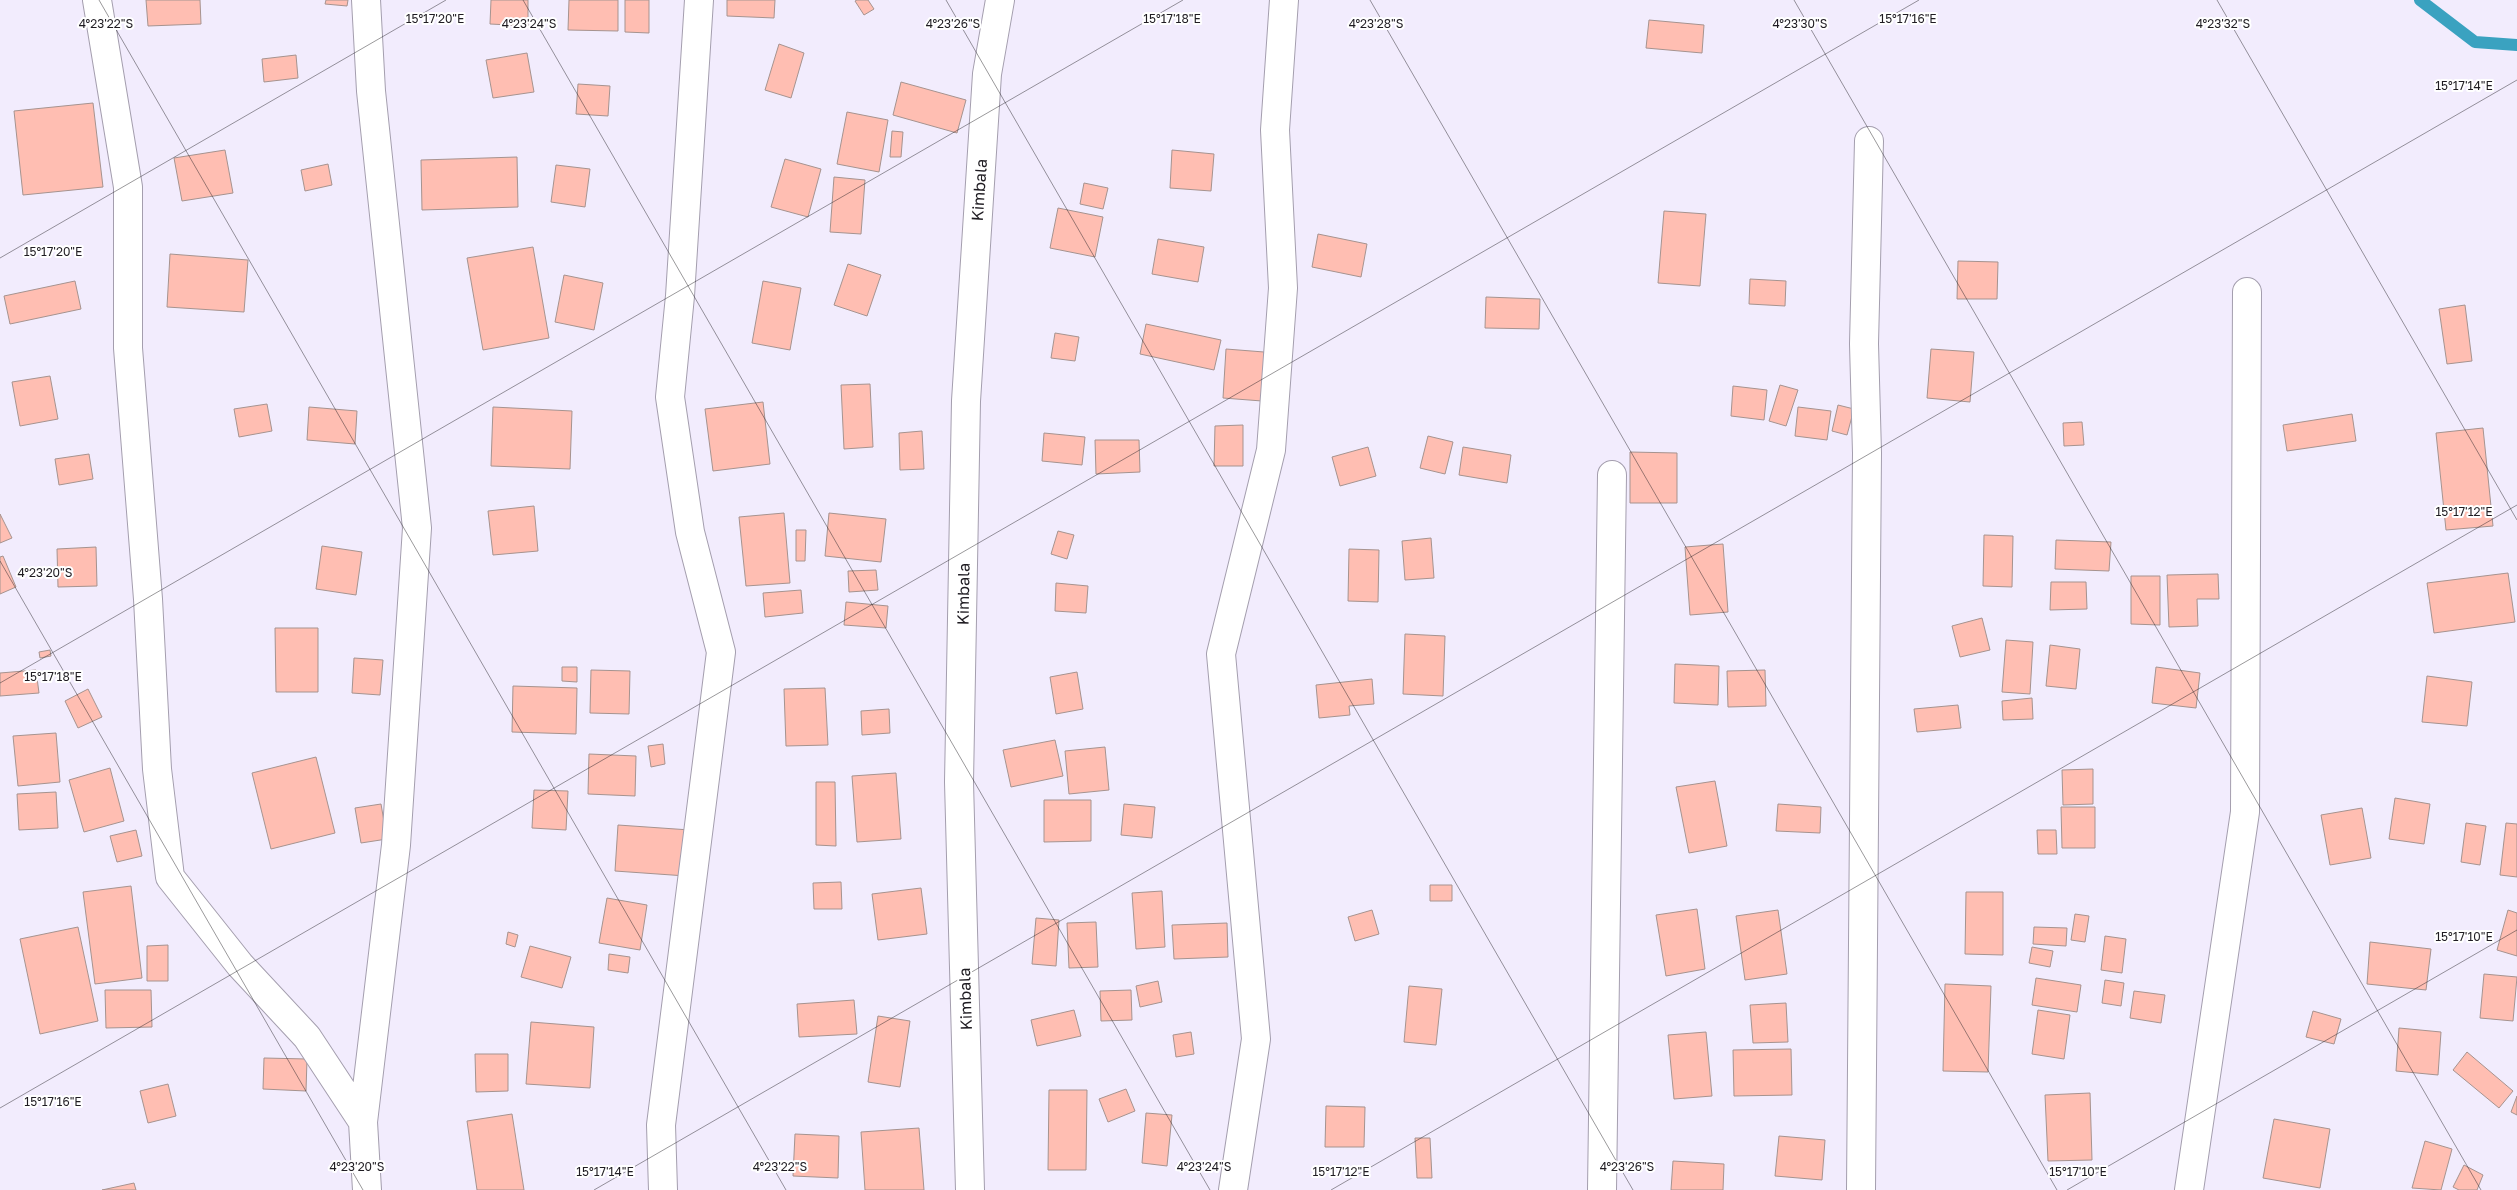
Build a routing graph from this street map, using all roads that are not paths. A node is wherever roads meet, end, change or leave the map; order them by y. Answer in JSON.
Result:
{"nodes":[{"id":1,"x":97,"y":0,"type":"edge"},
{"id":2,"x":366,"y":0,"type":"edge"},
{"id":3,"x":699,"y":0,"type":"edge"},
{"id":4,"x":1000,"y":0,"type":"edge"},
{"id":5,"x":1284,"y":0,"type":"edge"},
{"id":6,"x":1869,"y":141,"type":"dead end"},
{"id":7,"x":2247,"y":292,"type":"dead end"},
{"id":8,"x":1612,"y":475,"type":"dead end"},
{"id":9,"x":362,"y":1122,"type":"junction"},
{"id":10,"x":367,"y":1190,"type":"edge"},
{"id":11,"x":663,"y":1190,"type":"edge"},
{"id":12,"x":970,"y":1190,"type":"edge"},
{"id":13,"x":1233,"y":1190,"type":"edge"},
{"id":14,"x":1602,"y":1190,"type":"edge"},
{"id":15,"x":1861,"y":1190,"type":"edge"},
{"id":16,"x":2189,"y":1190,"type":"edge"}],
"edges":[{"from":1,"to":9,"type":"street"},
{"from":2,"to":9,"type":"street"},
{"from":3,"to":11,"type":"street"},
{"from":4,"to":12,"type":"street","name":"Kimbala"},
{"from":5,"to":13,"type":"street"},
{"from":6,"to":15,"type":"street"},
{"from":7,"to":16,"type":"street"},
{"from":8,"to":14,"type":"street"},
{"from":9,"to":10,"type":"street"}]}
